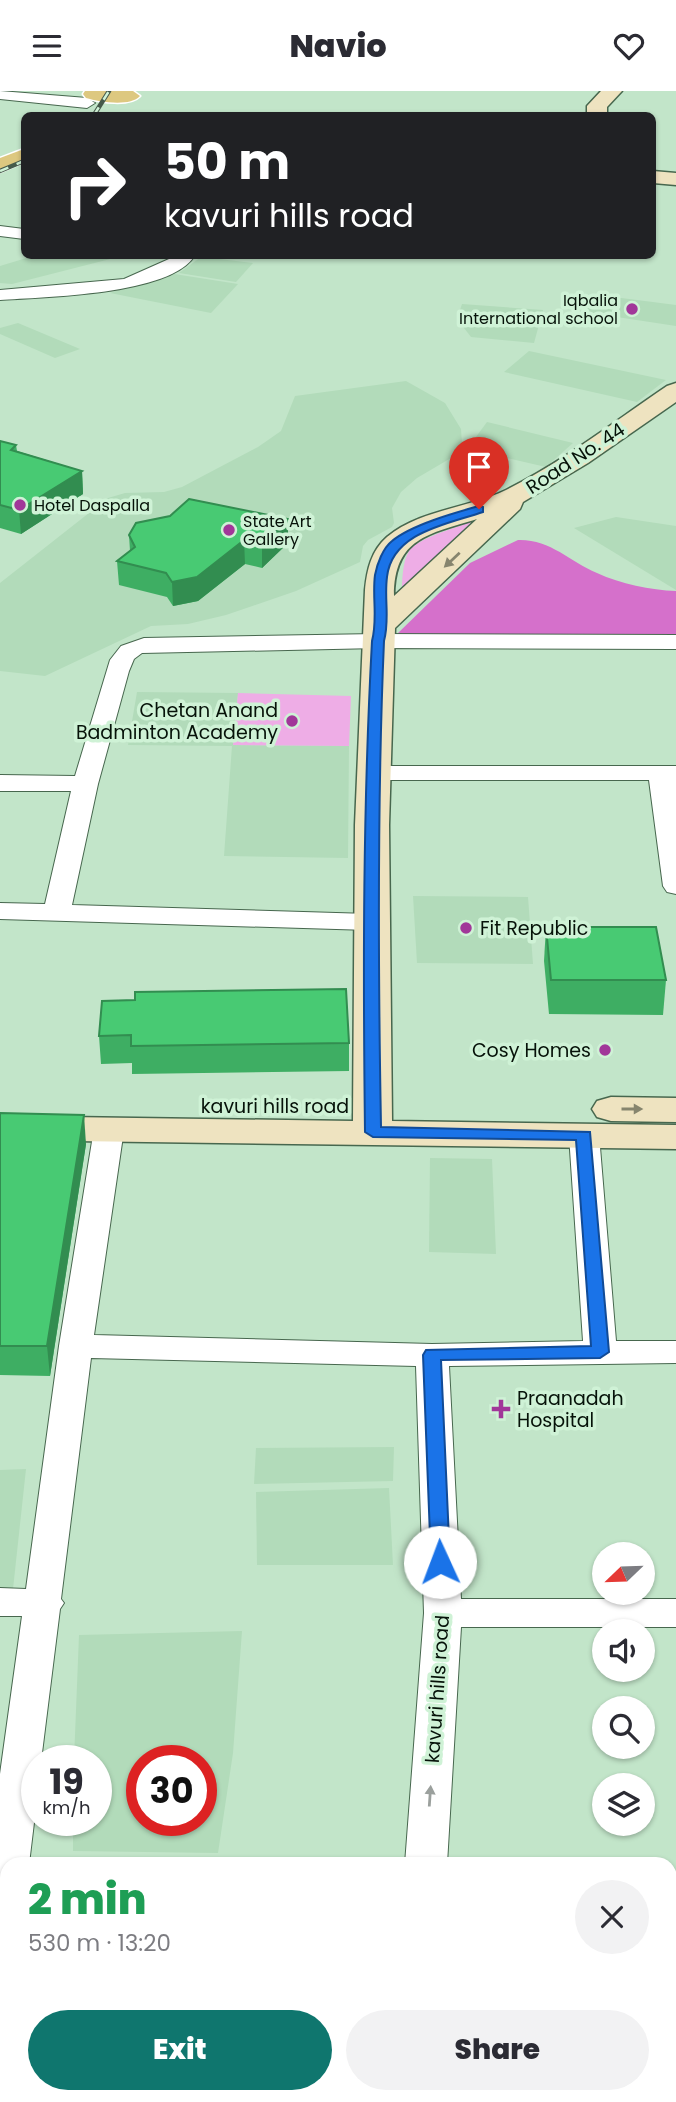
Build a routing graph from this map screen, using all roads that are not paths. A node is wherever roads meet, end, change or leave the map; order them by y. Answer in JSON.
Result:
{"nodes":[{"id":1,"x":612,"y":91,"type":"edge"},
{"id":2,"x":131,"y":94,"type":"edge"},
{"id":3,"x":0,"y":95,"type":"edge"},
{"id":4,"x":88,"y":101,"type":"edge"},
{"id":5,"x":118,"y":112,"type":"edge"},
{"id":6,"x":597,"y":112,"type":"edge"},
{"id":7,"x":21,"y":156,"type":"edge"},
{"id":8,"x":0,"y":166,"type":"edge"},
{"id":9,"x":21,"y":174,"type":"edge"},
{"id":10,"x":0,"y":183,"type":"edge"},
{"id":11,"x":0,"y":231,"type":"edge"},
{"id":12,"x":21,"y":234,"type":"edge"},
{"id":13,"x":185,"y":259,"type":"edge"},
{"id":14,"x":0,"y":295,"type":"edge"},
{"id":15,"x":676,"y":391,"type":"edge"},
{"id":16,"x":518,"y":495,"type":"junction"},
{"id":17,"x":380,"y":633,"type":"junction"},
{"id":18,"x":676,"y":642,"type":"edge"},
{"id":19,"x":372,"y":773,"type":"junction"},
{"id":20,"x":668,"y":773,"type":"edge"},
{"id":21,"x":0,"y":783,"type":"edge"},
{"id":22,"x":85,"y":784,"type":"junction"},
{"id":23,"x":676,"y":886,"type":"edge"},
{"id":24,"x":0,"y":911,"type":"edge"},
{"id":25,"x":57,"y":912,"type":"junction"},
{"id":26,"x":369,"y":922,"type":"junction"},
{"id":27,"x":0,"y":1104,"type":"edge"},
{"id":28,"x":676,"y":1110,"type":"edge"},
{"id":29,"x":373,"y":1119,"type":"junction"},
{"id":30,"x":0,"y":1128,"type":"edge"},
{"id":31,"x":110,"y":1129,"type":"junction"},
{"id":32,"x":584,"y":1135,"type":"junction"},
{"id":33,"x":676,"y":1137,"type":"edge"},
{"id":34,"x":76,"y":1346,"type":"junction"},
{"id":35,"x":600,"y":1352,"type":"junction"},
{"id":36,"x":676,"y":1352,"type":"edge"},
{"id":37,"x":432,"y":1355,"type":"junction"},
{"id":38,"x":0,"y":1602,"type":"edge"},
{"id":39,"x":45,"y":1603,"type":"junction"},
{"id":40,"x":443,"y":1613,"type":"junction"},
{"id":41,"x":676,"y":1613,"type":"edge"},
{"id":42,"x":9,"y":1857,"type":"edge"},
{"id":43,"x":426,"y":1857,"type":"edge"}],
"edges":[{"from":1,"to":6,"type":"street"},
{"from":2,"to":4,"type":"main road"},
{"from":2,"to":5,"type":"main road"},
{"from":3,"to":4,"type":"street"},
{"from":7,"to":8,"type":"main road"},
{"from":9,"to":10,"type":"main road"},
{"from":11,"to":12,"type":"street"},
{"from":13,"to":14,"type":"street"},
{"from":15,"to":16,"type":"street","name":"Road No. 44"},
{"from":16,"to":17,"type":"street","one_way":true},
{"from":16,"to":17,"type":"street","name":"Road No. 44"},
{"from":17,"to":18,"type":"street"},
{"from":17,"to":19,"type":"street","name":"Road No. 44"},
{"from":17,"to":22,"type":"street"},
{"from":19,"to":20,"type":"street"},
{"from":19,"to":26,"type":"street","name":"Road No. 44"},
{"from":20,"to":23,"type":"street"},
{"from":21,"to":22,"type":"street"},
{"from":22,"to":25,"type":"street"},
{"from":24,"to":25,"type":"street"},
{"from":25,"to":26,"type":"street"},
{"from":26,"to":29,"type":"street","name":"Road No. 44"},
{"from":27,"to":29,"type":"street","name":"kavuri hills road"},
{"from":29,"to":28,"type":"street","name":"kavuri hills road","one_way":true},
{"from":29,"to":31,"type":"street","name":"kavuri hills road"},
{"from":29,"to":32,"type":"street","name":"kavuri hills road"},
{"from":30,"to":31,"type":"street","name":"kavuri hills road"},
{"from":31,"to":34,"type":"street"},
{"from":32,"to":33,"type":"street","name":"kavuri hills road"},
{"from":32,"to":35,"type":"street"},
{"from":34,"to":37,"type":"street"},
{"from":34,"to":39,"type":"street"},
{"from":35,"to":36,"type":"street"},
{"from":35,"to":37,"type":"street"},
{"from":37,"to":40,"type":"street","name":"kavuri hills road"},
{"from":38,"to":39,"type":"street"},
{"from":39,"to":42,"type":"street"},
{"from":40,"to":41,"type":"street"},
{"from":43,"to":40,"type":"street","name":"kavuri hills road","one_way":true}]}
